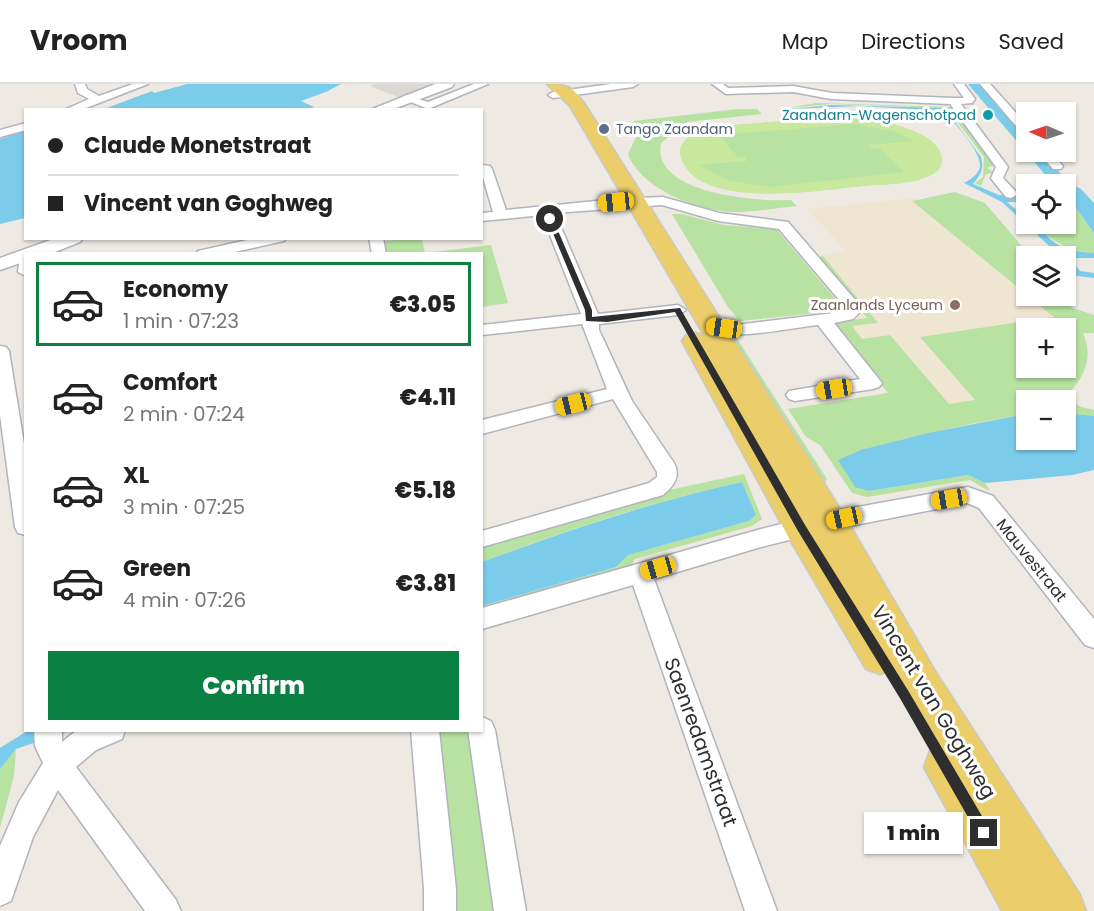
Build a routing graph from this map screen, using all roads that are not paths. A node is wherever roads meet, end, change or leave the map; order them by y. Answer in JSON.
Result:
{"nodes":[{"id":1,"x":80,"y":84,"type":"edge"},
{"id":2,"x":142,"y":84,"type":"edge"},
{"id":3,"x":447,"y":84,"type":"edge"},
{"id":4,"x":483,"y":84,"type":"edge"},
{"id":5,"x":537,"y":84,"type":"edge"},
{"id":6,"x":633,"y":84,"type":"edge"},
{"id":7,"x":717,"y":84,"type":"edge"},
{"id":8,"x":899,"y":84,"type":"edge"},
{"id":9,"x":959,"y":84,"type":"edge"},
{"id":10,"x":985,"y":84,"type":"edge"},
{"id":11,"x":820,"y":87,"type":"edge"},
{"id":12,"x":559,"y":91,"type":"edge"},
{"id":13,"x":406,"y":98,"type":"junction"},
{"id":14,"x":96,"y":99,"type":"junction"},
{"id":15,"x":908,"y":99,"type":"junction"},
{"id":16,"x":953,"y":101,"type":"junction"},
{"id":17,"x":74,"y":108,"type":"edge"},
{"id":18,"x":383,"y":108,"type":"edge"},
{"id":19,"x":1016,"y":120,"type":"edge"},
{"id":20,"x":24,"y":127,"type":"edge"},
{"id":21,"x":0,"y":134,"type":"edge"},
{"id":22,"x":1054,"y":162,"type":"edge"},
{"id":23,"x":1057,"y":166,"type":"dead end"},
{"id":24,"x":483,"y":169,"type":"edge"},
{"id":25,"x":1011,"y":194,"type":"dead end"},
{"id":26,"x":626,"y":202,"type":"junction"},
{"id":27,"x":547,"y":210,"type":"junction"},
{"id":28,"x":501,"y":215,"type":"junction"},
{"id":29,"x":483,"y":217,"type":"edge"},
{"id":30,"x":70,"y":240,"type":"edge"},
{"id":31,"x":263,"y":243,"type":"edge"},
{"id":32,"x":43,"y":252,"type":"edge"},
{"id":33,"x":214,"y":252,"type":"edge"},
{"id":34,"x":24,"y":260,"type":"edge"},
{"id":35,"x":0,"y":264,"type":"edge"},
{"id":36,"x":678,"y":310,"type":"junction"},
{"id":37,"x":589,"y":319,"type":"junction"},
{"id":38,"x":822,"y":319,"type":"junction"},
{"id":39,"x":712,"y":327,"type":"junction"},
{"id":40,"x":483,"y":330,"type":"edge"},
{"id":41,"x":0,"y":351,"type":"edge"},
{"id":42,"x":618,"y":393,"type":"junction"},
{"id":43,"x":795,"y":395,"type":"dead end"},
{"id":44,"x":18,"y":426,"type":"edge"},
{"id":45,"x":483,"y":428,"type":"edge"},
{"id":46,"x":24,"y":502,"type":"edge"},
{"id":47,"x":816,"y":524,"type":"junction"},
{"id":48,"x":483,"y":539,"type":"dead end"},
{"id":49,"x":640,"y":573,"type":"junction"},
{"id":50,"x":1086,"y":614,"type":"edge"},
{"id":51,"x":483,"y":619,"type":"edge"},
{"id":52,"x":1094,"y":637,"type":"edge"},
{"id":53,"x":106,"y":732,"type":"edge"},
{"id":54,"x":425,"y":732,"type":"edge"},
{"id":55,"x":481,"y":732,"type":"edge"},
{"id":56,"x":52,"y":747,"type":"edge"},
{"id":57,"x":0,"y":890,"type":"edge"},
{"id":58,"x":165,"y":911,"type":"edge"},
{"id":59,"x":440,"y":911,"type":"edge"},
{"id":60,"x":510,"y":911,"type":"edge"},
{"id":61,"x":761,"y":911,"type":"edge"},
{"id":62,"x":1030,"y":911,"type":"edge"},
{"id":63,"x":1061,"y":911,"type":"edge"}],
"edges":[{"from":1,"to":14,"type":"street"},
{"from":2,"to":14,"type":"street"},
{"from":3,"to":13,"type":"street"},
{"from":4,"to":13,"type":"street"},
{"from":5,"to":12,"type":"main road","name":"Vincent van Goghweg"},
{"from":6,"to":12,"type":"street"},
{"from":7,"to":11,"type":"street"},
{"from":8,"to":15,"type":"street"},
{"from":9,"to":16,"type":"street"},
{"from":10,"to":19,"type":"street"},
{"from":11,"to":15,"type":"street"},
{"from":12,"to":26,"type":"main road","name":"Vincent van Goghweg"},
{"from":13,"to":18,"type":"street"},
{"from":14,"to":17,"type":"street"},
{"from":15,"to":16,"type":"street"},
{"from":16,"to":25,"type":"street"},
{"from":20,"to":21,"type":"street"},
{"from":22,"to":23,"type":"street"},
{"from":24,"to":28,"type":"street"},
{"from":26,"to":27,"type":"street"},
{"from":26,"to":36,"type":"main road","name":"Vincent van Goghweg"},
{"from":26,"to":38,"type":"street"},
{"from":26,"to":39,"type":"main road","name":"Vincent van Goghweg"},
{"from":27,"to":28,"type":"street"},
{"from":27,"to":37,"type":"street"},
{"from":28,"to":29,"type":"street"},
{"from":30,"to":32,"type":"street"},
{"from":31,"to":33,"type":"street"},
{"from":34,"to":35,"type":"street"},
{"from":36,"to":37,"type":"street"},
{"from":36,"to":47,"type":"main road","name":"Vincent van Goghweg"},
{"from":37,"to":40,"type":"street"},
{"from":37,"to":42,"type":"street"},
{"from":38,"to":39,"type":"street"},
{"from":38,"to":43,"type":"street"},
{"from":39,"to":47,"type":"main road","name":"Vincent van Goghweg"},
{"from":41,"to":44,"type":"street"},
{"from":42,"to":45,"type":"street"},
{"from":42,"to":48,"type":"street"},
{"from":44,"to":46,"type":"street"},
{"from":47,"to":49,"type":"street"},
{"from":47,"to":50,"type":"street","name":"Mauvestraat"},
{"from":47,"to":62,"type":"main road","name":"Vincent van Goghweg"},
{"from":47,"to":63,"type":"main road","name":"Vincent van Goghweg"},
{"from":49,"to":51,"type":"street"},
{"from":49,"to":61,"type":"street","name":"Saenredamstraat"},
{"from":50,"to":52,"type":"street","name":"Mauvestraat"},
{"from":53,"to":56,"type":"street"},
{"from":54,"to":59,"type":"street"},
{"from":55,"to":60,"type":"street"},
{"from":56,"to":57,"type":"street"},
{"from":56,"to":58,"type":"street"}]}
